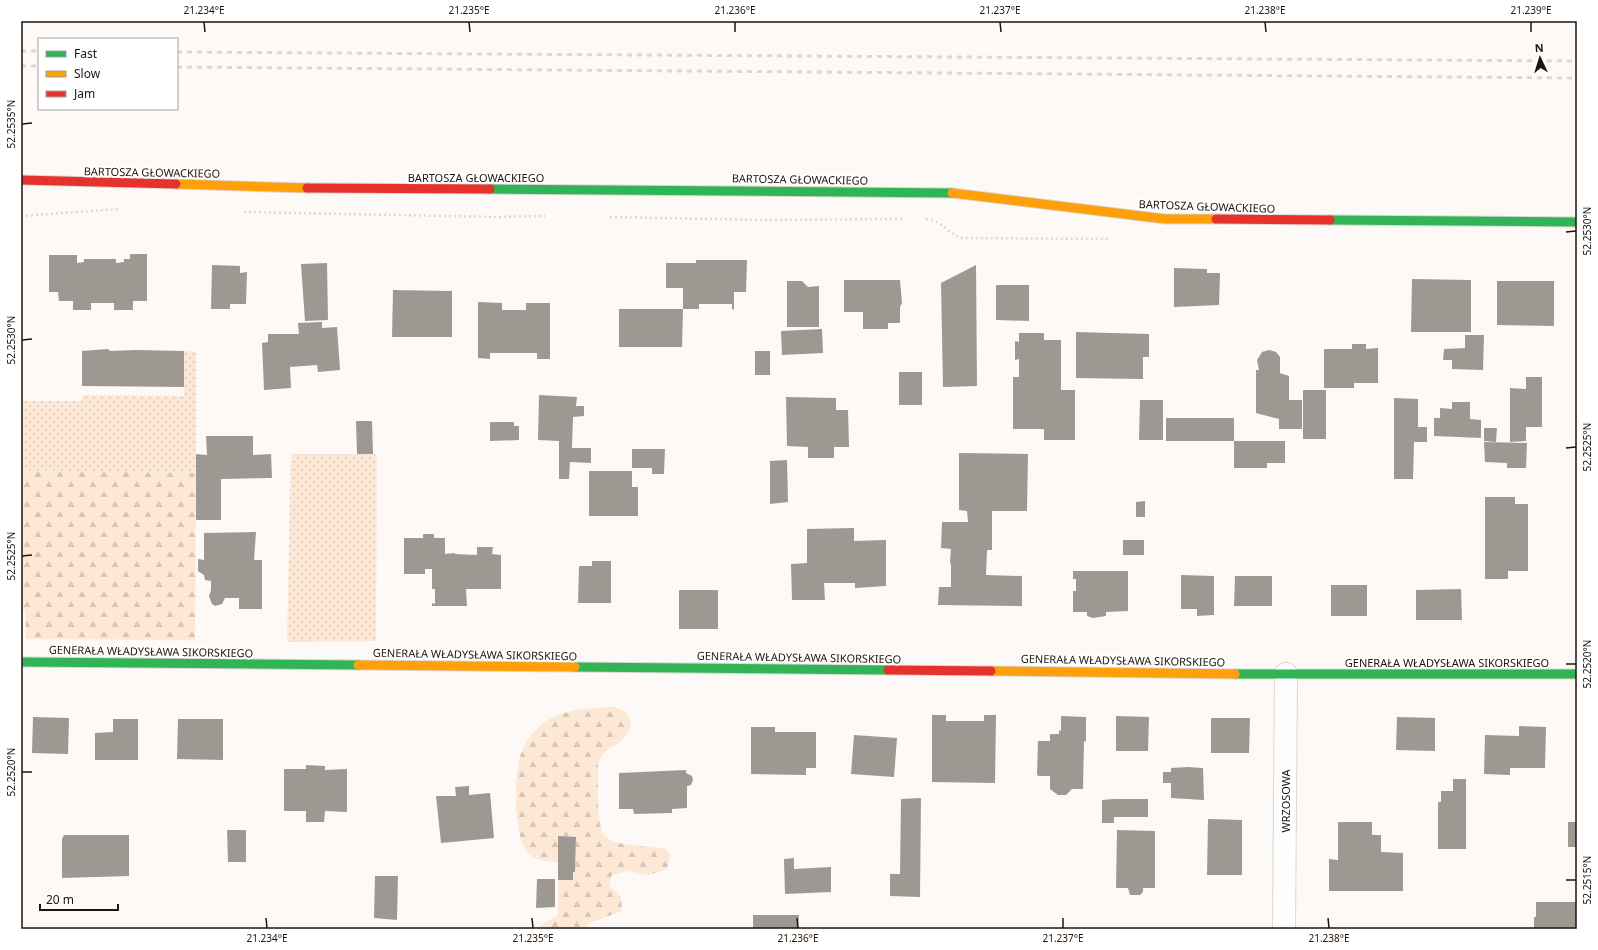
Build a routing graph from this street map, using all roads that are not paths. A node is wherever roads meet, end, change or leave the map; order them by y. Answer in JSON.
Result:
{"nodes":[{"id":1,"x":21,"y":180,"type":"edge"},
{"id":2,"x":1577,"y":222,"type":"edge"},
{"id":3,"x":21,"y":662,"type":"edge"},
{"id":4,"x":1286,"y":674,"type":"junction"},
{"id":5,"x":1577,"y":674,"type":"edge"},
{"id":6,"x":1284,"y":929,"type":"edge"}],
"edges":[{"from":1,"to":2,"type":"street","name":"BARTOSZA GŁOWACKIEGO"},
{"from":3,"to":4,"type":"street","name":"GENERAŁA WŁADYSŁAWA SIKORSKIEGO"},
{"from":4,"to":5,"type":"street","name":"GENERAŁA WŁADYSŁAWA SIKORSKIEGO"},
{"from":4,"to":6,"type":"street","name":"WRZOSOWA"}]}
